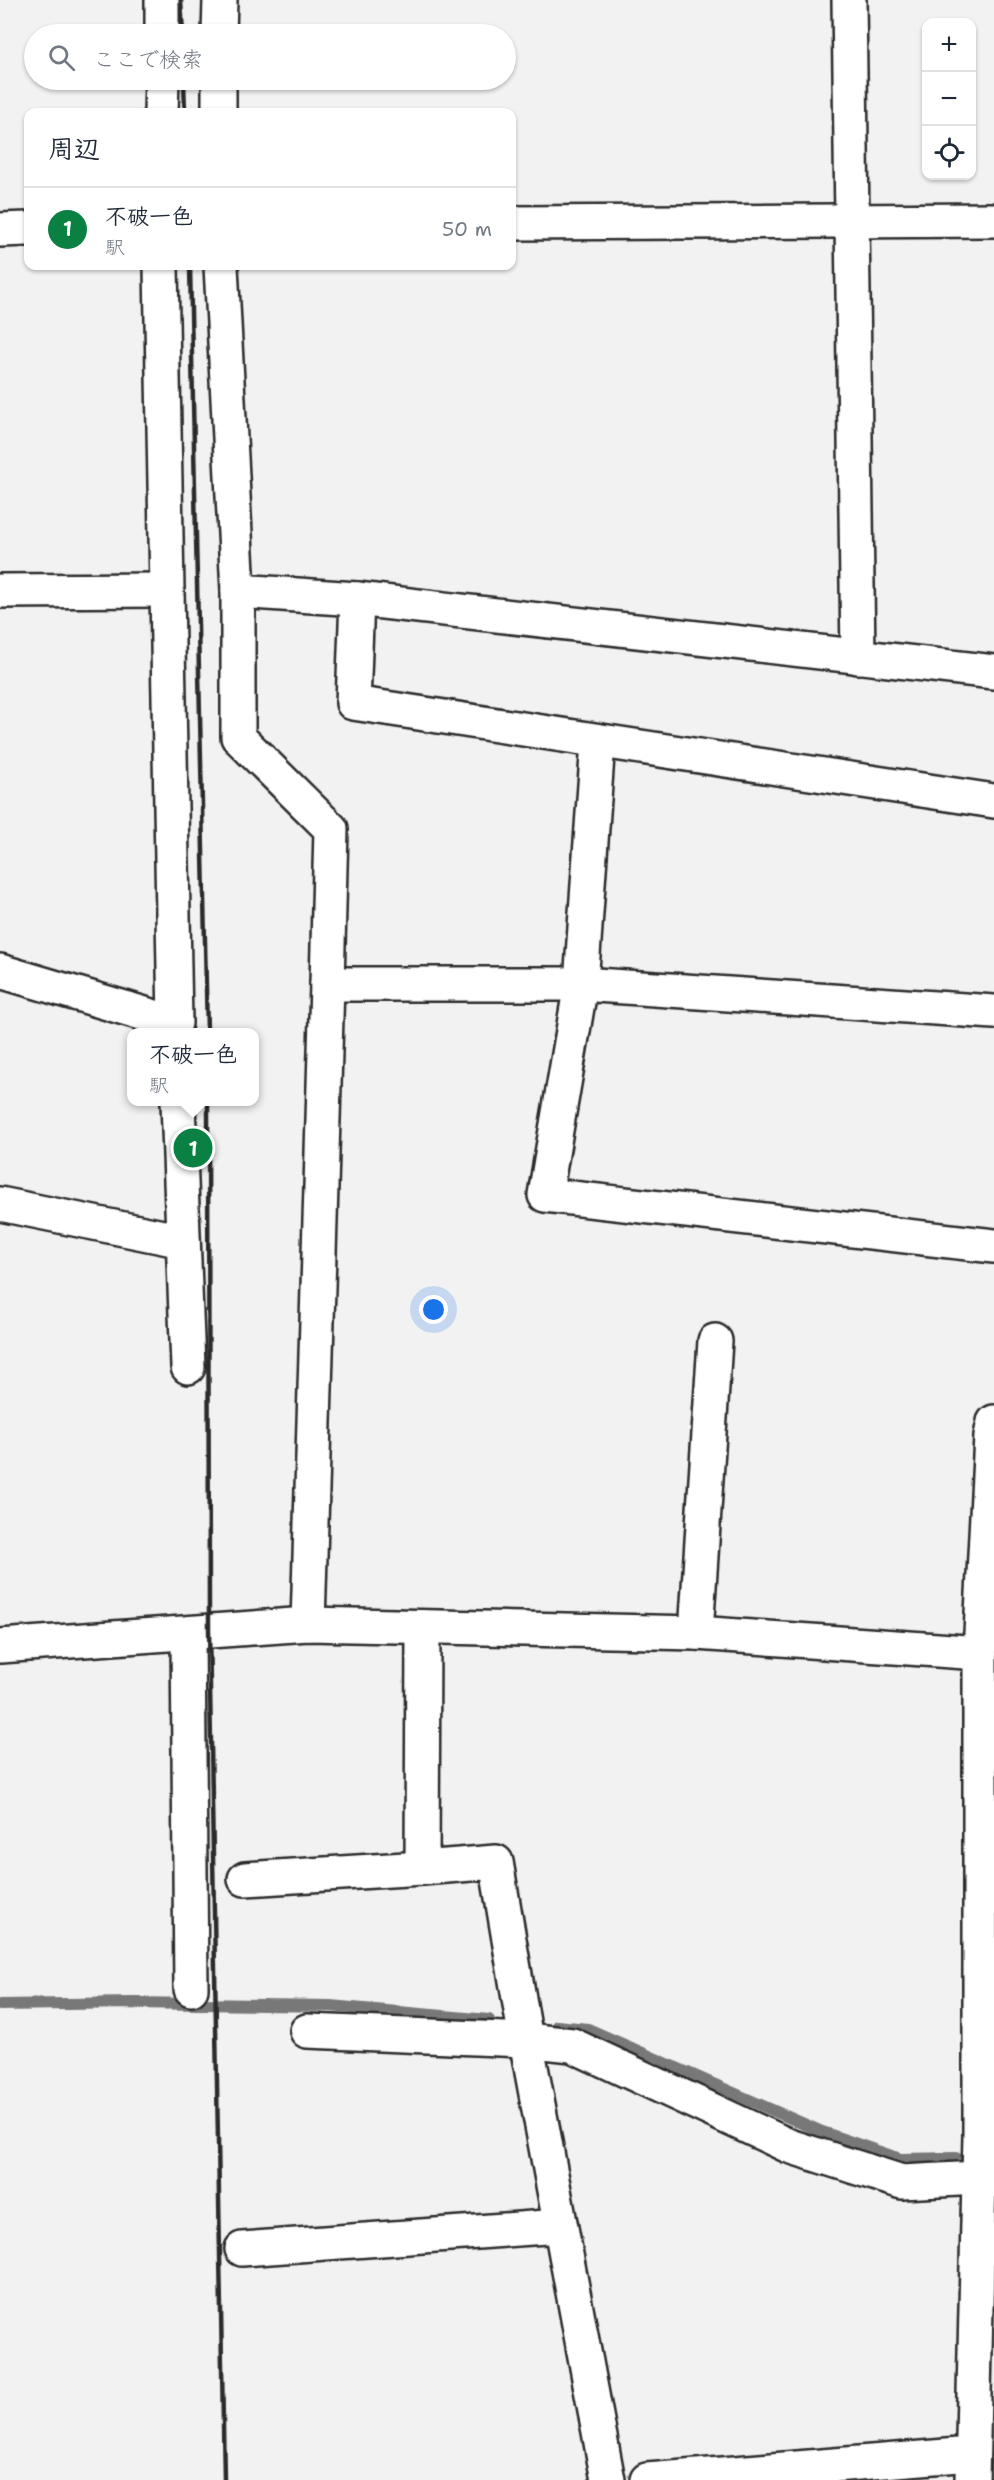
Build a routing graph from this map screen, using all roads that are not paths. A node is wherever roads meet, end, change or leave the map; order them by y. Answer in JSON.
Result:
{"nodes":[{"id":1,"x":162,"y":0,"type":"edge"},
{"id":2,"x":219,"y":0,"type":"edge"},
{"id":3,"x":849,"y":0,"type":"edge"},
{"id":4,"x":162,"y":24,"type":"edge"},
{"id":5,"x":219,"y":24,"type":"edge"},
{"id":6,"x":162,"y":90,"type":"edge"},
{"id":7,"x":219,"y":90,"type":"edge"},
{"id":8,"x":161,"y":108,"type":"edge"},
{"id":9,"x":219,"y":108,"type":"edge"},
{"id":10,"x":994,"y":219,"type":"edge"},
{"id":11,"x":852,"y":221,"type":"junction"},
{"id":12,"x":516,"y":223,"type":"edge"},
{"id":13,"x":24,"y":229,"type":"edge"},
{"id":14,"x":0,"y":230,"type":"edge"},
{"id":15,"x":161,"y":270,"type":"edge"},
{"id":16,"x":221,"y":270,"type":"edge"},
{"id":17,"x":166,"y":590,"type":"junction"},
{"id":18,"x":0,"y":591,"type":"edge"},
{"id":19,"x":238,"y":591,"type":"junction"},
{"id":20,"x":357,"y":599,"type":"junction"},
{"id":21,"x":858,"y":657,"type":"junction"},
{"id":22,"x":994,"y":672,"type":"edge"},
{"id":23,"x":598,"y":742,"type":"junction"},
{"id":24,"x":994,"y":801,"type":"edge"},
{"id":25,"x":0,"y":971,"type":"edge"},
{"id":26,"x":327,"y":984,"type":"junction"},
{"id":27,"x":581,"y":984,"type":"junction"},
{"id":28,"x":994,"y":1012,"type":"edge"},
{"id":29,"x":176,"y":1028,"type":"edge"},
{"id":30,"x":178,"y":1106,"type":"edge"},
{"id":31,"x":0,"y":1204,"type":"edge"},
{"id":32,"x":183,"y":1241,"type":"junction"},
{"id":33,"x":994,"y":1246,"type":"edge"},
{"id":34,"x":714,"y":1341,"type":"dead end"},
{"id":35,"x":188,"y":1367,"type":"dead end"},
{"id":36,"x":994,"y":1422,"type":"edge"},
{"id":37,"x":992,"y":1465,"type":"edge"},
{"id":38,"x":308,"y":1624,"type":"junction"},
{"id":39,"x":423,"y":1627,"type":"junction"},
{"id":40,"x":696,"y":1633,"type":"junction"},
{"id":41,"x":188,"y":1635,"type":"junction"},
{"id":42,"x":0,"y":1647,"type":"edge"},
{"id":43,"x":980,"y":1653,"type":"junction"},
{"id":44,"x":422,"y":1868,"type":"junction"},
{"id":45,"x":245,"y":1879,"type":"dead end"},
{"id":46,"x":191,"y":1989,"type":"dead end"},
{"id":47,"x":307,"y":2031,"type":"dead end"},
{"id":48,"x":526,"y":2040,"type":"junction"},
{"id":49,"x":987,"y":2134,"type":"edge"},
{"id":50,"x":983,"y":2196,"type":"edge"},
{"id":51,"x":560,"y":2226,"type":"junction"},
{"id":52,"x":242,"y":2249,"type":"dead end"},
{"id":53,"x":971,"y":2467,"type":"edge"},
{"id":54,"x":845,"y":2472,"type":"edge"},
{"id":55,"x":608,"y":2480,"type":"edge"},
{"id":56,"x":647,"y":2480,"type":"edge"}],
"edges":[{"from":1,"to":4,"type":"street"},
{"from":2,"to":5,"type":"street"},
{"from":3,"to":11,"type":"street"},
{"from":6,"to":8,"type":"street"},
{"from":7,"to":9,"type":"street"},
{"from":10,"to":11,"type":"street"},
{"from":11,"to":12,"type":"street"},
{"from":11,"to":21,"type":"street"},
{"from":13,"to":14,"type":"street"},
{"from":15,"to":17,"type":"street"},
{"from":16,"to":19,"type":"street"},
{"from":17,"to":18,"type":"street"},
{"from":17,"to":29,"type":"street"},
{"from":19,"to":20,"type":"street"},
{"from":19,"to":26,"type":"street"},
{"from":20,"to":21,"type":"street"},
{"from":20,"to":23,"type":"street"},
{"from":21,"to":22,"type":"street"},
{"from":23,"to":24,"type":"street"},
{"from":23,"to":27,"type":"street"},
{"from":25,"to":29,"type":"street"},
{"from":26,"to":27,"type":"street"},
{"from":26,"to":38,"type":"street"},
{"from":27,"to":28,"type":"street"},
{"from":27,"to":33,"type":"street"},
{"from":30,"to":32,"type":"street"},
{"from":31,"to":32,"type":"street"},
{"from":32,"to":35,"type":"street"},
{"from":34,"to":40,"type":"street"},
{"from":36,"to":37,"type":"street"},
{"from":37,"to":43,"type":"street"},
{"from":38,"to":39,"type":"street"},
{"from":38,"to":41,"type":"street"},
{"from":39,"to":40,"type":"street"},
{"from":39,"to":44,"type":"street"},
{"from":40,"to":43,"type":"street"},
{"from":41,"to":42,"type":"street"},
{"from":41,"to":46,"type":"street"},
{"from":43,"to":49,"type":"street"},
{"from":44,"to":45,"type":"street"},
{"from":44,"to":48,"type":"street"},
{"from":47,"to":48,"type":"street"},
{"from":48,"to":50,"type":"street"},
{"from":48,"to":51,"type":"street"},
{"from":49,"to":50,"type":"street"},
{"from":50,"to":53,"type":"street"},
{"from":51,"to":52,"type":"street"},
{"from":51,"to":55,"type":"street"},
{"from":53,"to":54,"type":"street"},
{"from":54,"to":56,"type":"street"}]}
